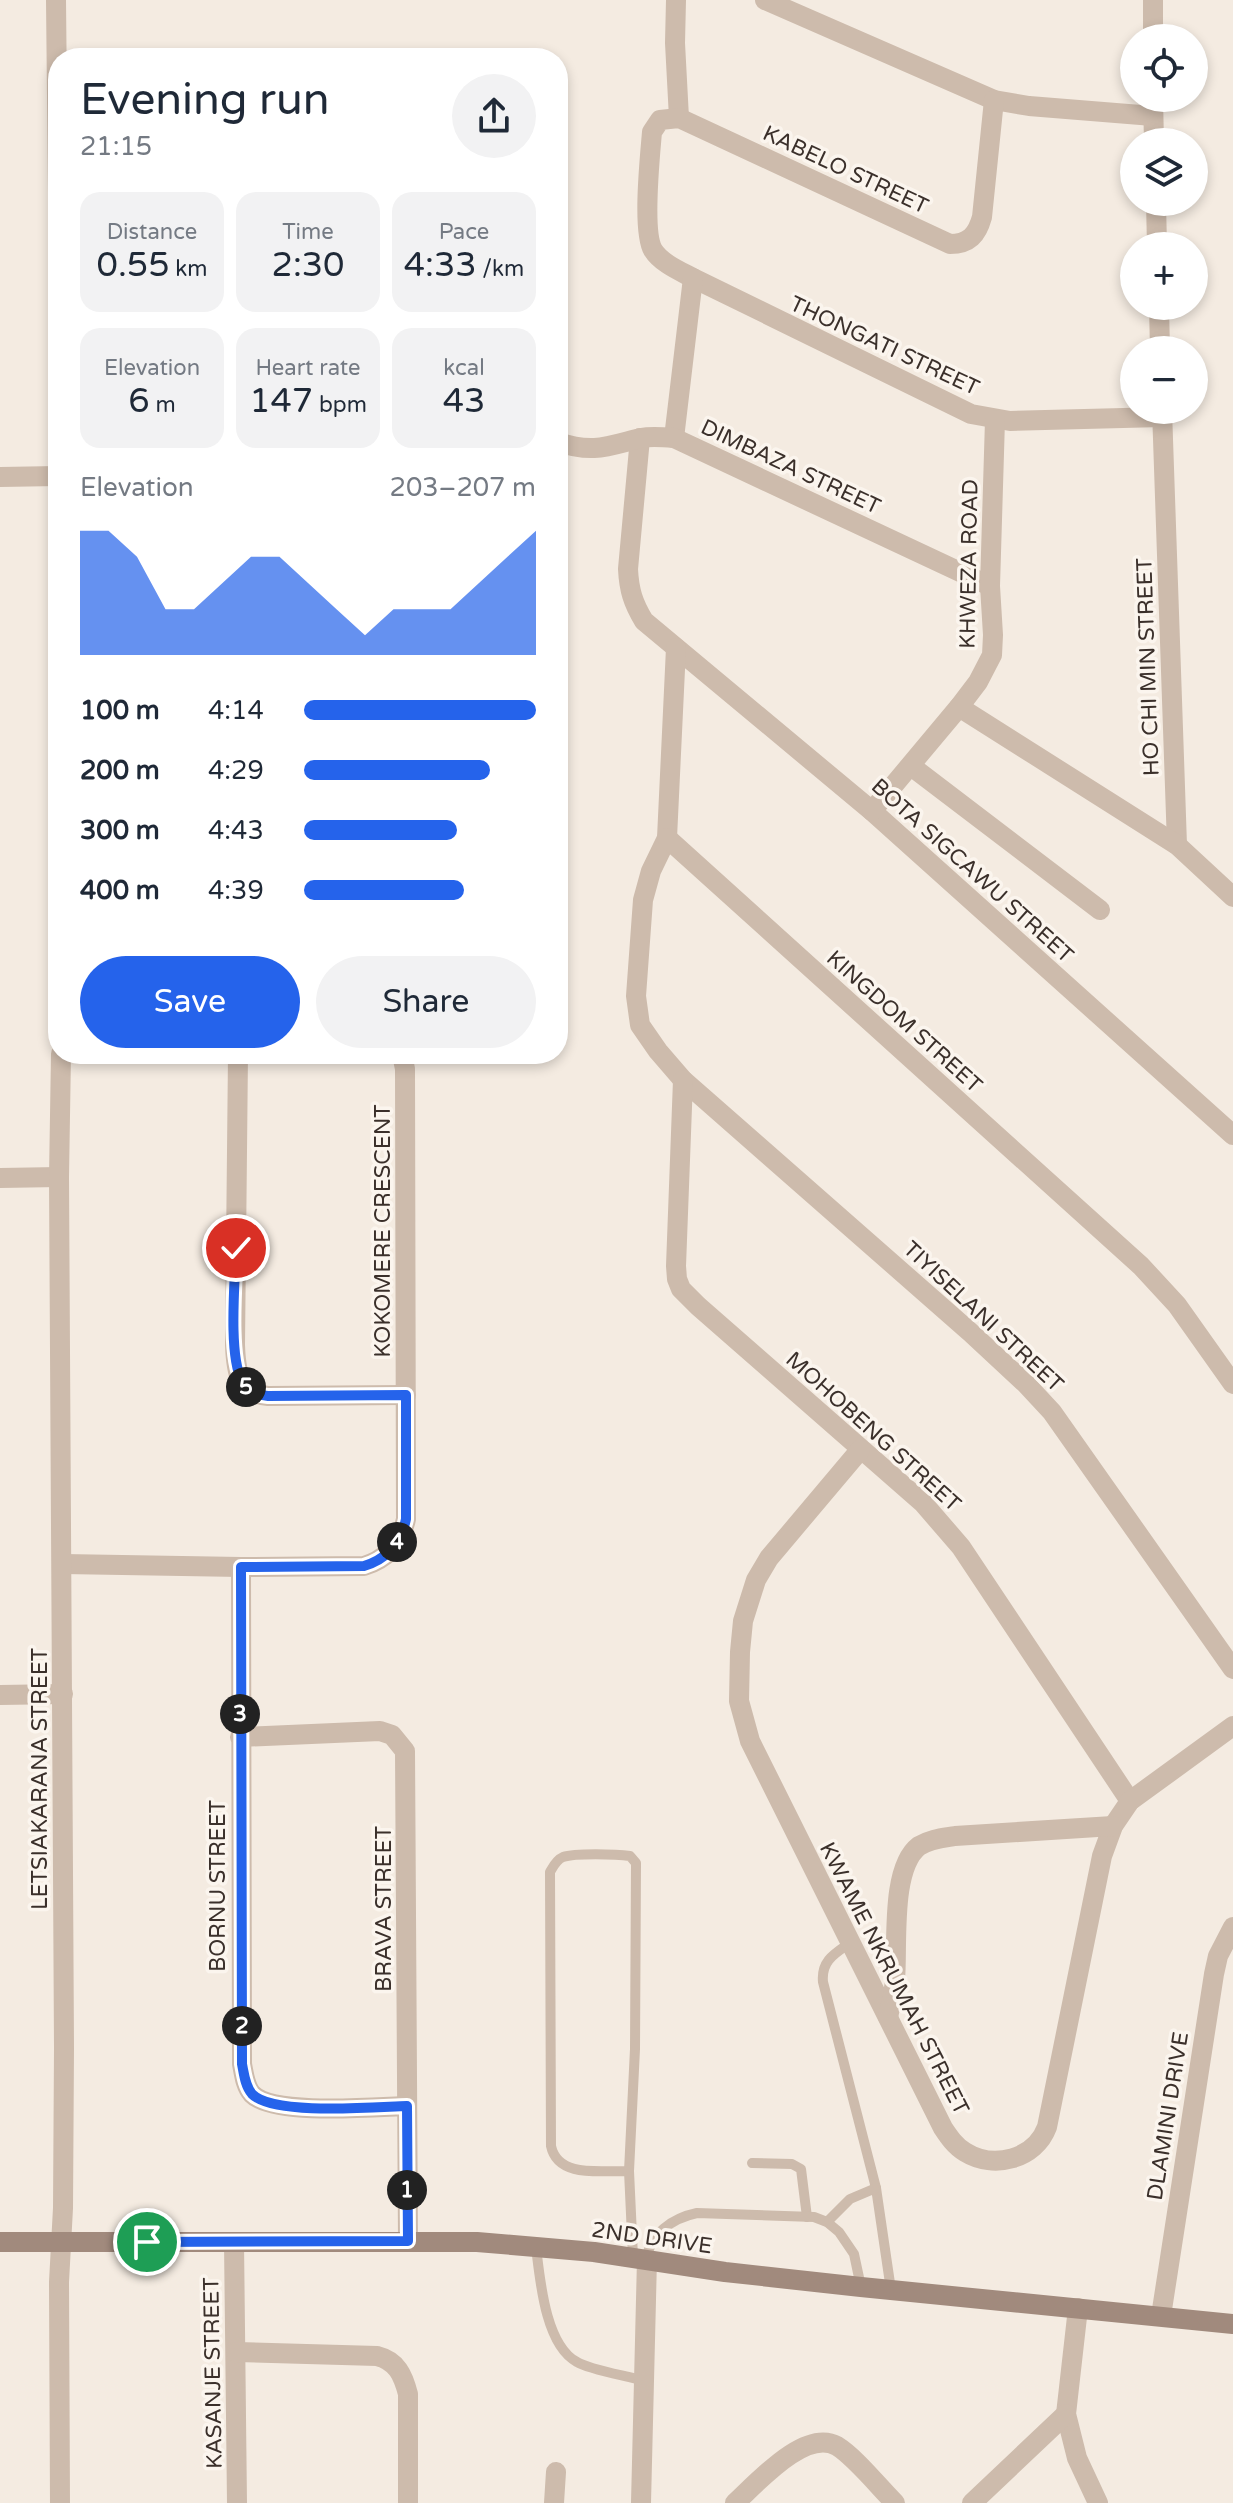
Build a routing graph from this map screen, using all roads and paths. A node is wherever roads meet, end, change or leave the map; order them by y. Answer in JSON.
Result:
{"nodes":[{"id":1,"x":56,"y":0,"type":"edge"},
{"id":2,"x":676,"y":0,"type":"edge"},
{"id":3,"x":765,"y":0,"type":"edge"},
{"id":4,"x":1153,"y":0,"type":"edge"},
{"id":5,"x":1153,"y":24,"type":"edge"},
{"id":6,"x":56,"y":48,"type":"edge"},
{"id":7,"x":994,"y":100,"type":"junction"},
{"id":8,"x":1120,"y":107,"type":"edge"},
{"id":9,"x":679,"y":118,"type":"junction"},
{"id":10,"x":693,"y":278,"type":"junction"},
{"id":11,"x":1120,"y":416,"type":"edge"},
{"id":12,"x":995,"y":420,"type":"junction"},
{"id":13,"x":1162,"y":424,"type":"edge"},
{"id":14,"x":640,"y":438,"type":"junction"},
{"id":15,"x":674,"y":438,"type":"junction"},
{"id":16,"x":568,"y":445,"type":"edge"},
{"id":17,"x":48,"y":476,"type":"edge"},
{"id":18,"x":0,"y":477,"type":"edge"},
{"id":19,"x":990,"y":586,"type":"junction"},
{"id":20,"x":676,"y":648,"type":"junction"},
{"id":21,"x":959,"y":707,"type":"junction"},
{"id":22,"x":911,"y":766,"type":"junction"},
{"id":23,"x":872,"y":811,"type":"junction"},
{"id":24,"x":667,"y":838,"type":"junction"},
{"id":25,"x":1177,"y":845,"type":"junction"},
{"id":26,"x":1233,"y":897,"type":"edge"},
{"id":27,"x":1100,"y":910,"type":"dead end"},
{"id":28,"x":61,"y":1064,"type":"edge"},
{"id":29,"x":238,"y":1064,"type":"edge"},
{"id":30,"x":404,"y":1064,"type":"edge"},
{"id":31,"x":683,"y":1080,"type":"junction"},
{"id":32,"x":1233,"y":1135,"type":"edge"},
{"id":33,"x":59,"y":1177,"type":"junction"},
{"id":34,"x":0,"y":1178,"type":"edge"},
{"id":35,"x":1233,"y":1384,"type":"edge"},
{"id":36,"x":406,"y":1395,"type":"junction"},
{"id":37,"x":860,"y":1450,"type":"junction"},
{"id":38,"x":63,"y":1564,"type":"junction"},
{"id":39,"x":241,"y":1567,"type":"junction"},
{"id":40,"x":1233,"y":1669,"type":"edge"},
{"id":41,"x":63,"y":1694,"type":"junction"},
{"id":42,"x":0,"y":1695,"type":"edge"},
{"id":43,"x":1233,"y":1726,"type":"edge"},
{"id":44,"x":240,"y":1737,"type":"junction"},
{"id":45,"x":1130,"y":1801,"type":"junction"},
{"id":46,"x":1113,"y":1826,"type":"junction"},
{"id":47,"x":1233,"y":1927,"type":"edge"},
{"id":48,"x":850,"y":1943,"type":"junction"},
{"id":49,"x":888,"y":2017,"type":"junction"},
{"id":50,"x":407,"y":2106,"type":"junction"},
{"id":51,"x":752,"y":2163,"type":"dead end"},
{"id":52,"x":629,"y":2171,"type":"junction"},
{"id":53,"x":876,"y":2188,"type":"junction"},
{"id":54,"x":807,"y":2217,"type":"junction"},
{"id":55,"x":827,"y":2222,"type":"junction"},
{"id":56,"x":408,"y":2241,"type":"junction"},
{"id":57,"x":0,"y":2242,"type":"edge"},
{"id":58,"x":61,"y":2242,"type":"junction"},
{"id":59,"x":234,"y":2242,"type":"junction"},
{"id":60,"x":536,"y":2247,"type":"junction"},
{"id":61,"x":640,"y":2258,"type":"junction"},
{"id":62,"x":861,"y":2287,"type":"junction"},
{"id":63,"x":891,"y":2290,"type":"junction"},
{"id":64,"x":1078,"y":2308,"type":"junction"},
{"id":65,"x":1161,"y":2316,"type":"junction"},
{"id":66,"x":1233,"y":2324,"type":"edge"},
{"id":67,"x":236,"y":2352,"type":"junction"},
{"id":68,"x":644,"y":2381,"type":"junction"},
{"id":69,"x":1066,"y":2414,"type":"junction"},
{"id":70,"x":556,"y":2472,"type":"dead end"},
{"id":71,"x":60,"y":2503,"type":"edge"},
{"id":72,"x":237,"y":2503,"type":"edge"},
{"id":73,"x":408,"y":2503,"type":"edge"},
{"id":74,"x":554,"y":2503,"type":"edge"},
{"id":75,"x":641,"y":2503,"type":"edge"},
{"id":76,"x":735,"y":2503,"type":"edge"},
{"id":77,"x":895,"y":2503,"type":"edge"},
{"id":78,"x":972,"y":2503,"type":"edge"},
{"id":79,"x":1098,"y":2503,"type":"edge"}],
"edges":[{"from":1,"to":6,"type":"street"},
{"from":2,"to":9,"type":"street"},
{"from":3,"to":7,"type":"street"},
{"from":4,"to":5,"type":"street"},
{"from":7,"to":8,"type":"street"},
{"from":7,"to":9,"type":"street","name":"KABELO STREET"},
{"from":9,"to":10,"type":"street","name":"THONGATI STREET"},
{"from":10,"to":12,"type":"street","name":"THONGATI STREET"},
{"from":10,"to":15,"type":"street","name":"DIMBAZA STREET"},
{"from":11,"to":12,"type":"street","name":"THONGATI STREET"},
{"from":12,"to":19,"type":"street","name":"KHWEZA ROAD"},
{"from":13,"to":25,"type":"street","name":"HO CHI MIN STREET"},
{"from":14,"to":15,"type":"street"},
{"from":14,"to":16,"type":"street"},
{"from":14,"to":20,"type":"street","name":"BOTA SIGCAWU STREET"},
{"from":15,"to":19,"type":"street","name":"DIMBAZA STREET"},
{"from":17,"to":18,"type":"street"},
{"from":19,"to":21,"type":"street","name":"KHWEZA ROAD"},
{"from":20,"to":23,"type":"street","name":"BOTA SIGCAWU STREET"},
{"from":20,"to":24,"type":"street"},
{"from":21,"to":22,"type":"street","name":"KHWEZA ROAD"},
{"from":21,"to":25,"type":"street"},
{"from":22,"to":23,"type":"street","name":"KHWEZA ROAD"},
{"from":22,"to":27,"type":"street"},
{"from":23,"to":32,"type":"street","name":"BOTA SIGCAWU STREET"},
{"from":24,"to":31,"type":"street","name":"TIYISELANI STREET"},
{"from":24,"to":35,"type":"street","name":"KINGDOM STREET"},
{"from":25,"to":26,"type":"street"},
{"from":28,"to":33,"type":"street","name":"LETSIAKARANA STREET"},
{"from":29,"to":36,"type":"street"},
{"from":30,"to":36,"type":"street","name":"KOKOMERE CRESCENT"},
{"from":31,"to":37,"type":"street","name":"MOHOBENG STREET"},
{"from":31,"to":40,"type":"street","name":"TIYISELANI STREET"},
{"from":33,"to":34,"type":"street"},
{"from":33,"to":38,"type":"street","name":"LETSIAKARANA STREET"},
{"from":36,"to":39,"type":"street","name":"KOKOMERE CRESCENT"},
{"from":37,"to":45,"type":"street","name":"MOHOBENG STREET"},
{"from":37,"to":48,"type":"street","name":"KWAME NKRUMAH STREET"},
{"from":38,"to":39,"type":"street","name":"KOKOMERE CRESCENT"},
{"from":38,"to":41,"type":"street","name":"LETSIAKARANA STREET"},
{"from":39,"to":44,"type":"street","name":"BORNU STREET"},
{"from":41,"to":42,"type":"street"},
{"from":41,"to":58,"type":"street","name":"LETSIAKARANA STREET"},
{"from":43,"to":45,"type":"street","name":"KWAME NKRUMAH STREET"},
{"from":44,"to":50,"type":"street","name":"BORNU STREET"},
{"from":44,"to":50,"type":"street","name":"BRAVA STREET"},
{"from":45,"to":46,"type":"street","name":"KWAME NKRUMAH STREET"},
{"from":46,"to":49,"type":"street"},
{"from":46,"to":49,"type":"street","name":"KWAME NKRUMAH STREET"},
{"from":47,"to":65,"type":"street","name":"DLAMINI DRIVE"},
{"from":48,"to":49,"type":"street","name":"KWAME NKRUMAH STREET"},
{"from":48,"to":53,"type":"lane"},
{"from":50,"to":56,"type":"street","name":"BRAVA STREET"},
{"from":51,"to":54,"type":"lane"},
{"from":52,"to":52,"type":"lane"},
{"from":52,"to":61,"type":"lane"},
{"from":53,"to":55,"type":"lane"},
{"from":53,"to":63,"type":"lane"},
{"from":54,"to":55,"type":"lane"},
{"from":54,"to":61,"type":"lane"},
{"from":55,"to":62,"type":"lane"},
{"from":56,"to":59,"type":"street","name":"2ND DRIVE"},
{"from":56,"to":60,"type":"street","name":"2ND DRIVE"},
{"from":57,"to":58,"type":"street","name":"2ND DRIVE"},
{"from":58,"to":59,"type":"street","name":"2ND DRIVE"},
{"from":58,"to":71,"type":"street","name":"LETSIAKARANA STREET"},
{"from":59,"to":67,"type":"street","name":"KASANJE STREET"},
{"from":60,"to":61,"type":"street","name":"2ND DRIVE"},
{"from":60,"to":68,"type":"lane"},
{"from":61,"to":62,"type":"street","name":"2ND DRIVE"},
{"from":61,"to":68,"type":"street"},
{"from":62,"to":63,"type":"street","name":"2ND DRIVE"},
{"from":63,"to":64,"type":"street","name":"2ND DRIVE"},
{"from":64,"to":65,"type":"street","name":"2ND DRIVE"},
{"from":64,"to":69,"type":"street"},
{"from":65,"to":66,"type":"street","name":"2ND DRIVE"},
{"from":67,"to":72,"type":"street","name":"KASANJE STREET"},
{"from":67,"to":73,"type":"street"},
{"from":68,"to":75,"type":"street"},
{"from":69,"to":78,"type":"street"},
{"from":69,"to":79,"type":"street"},
{"from":70,"to":74,"type":"street"},
{"from":76,"to":77,"type":"street"}]}
